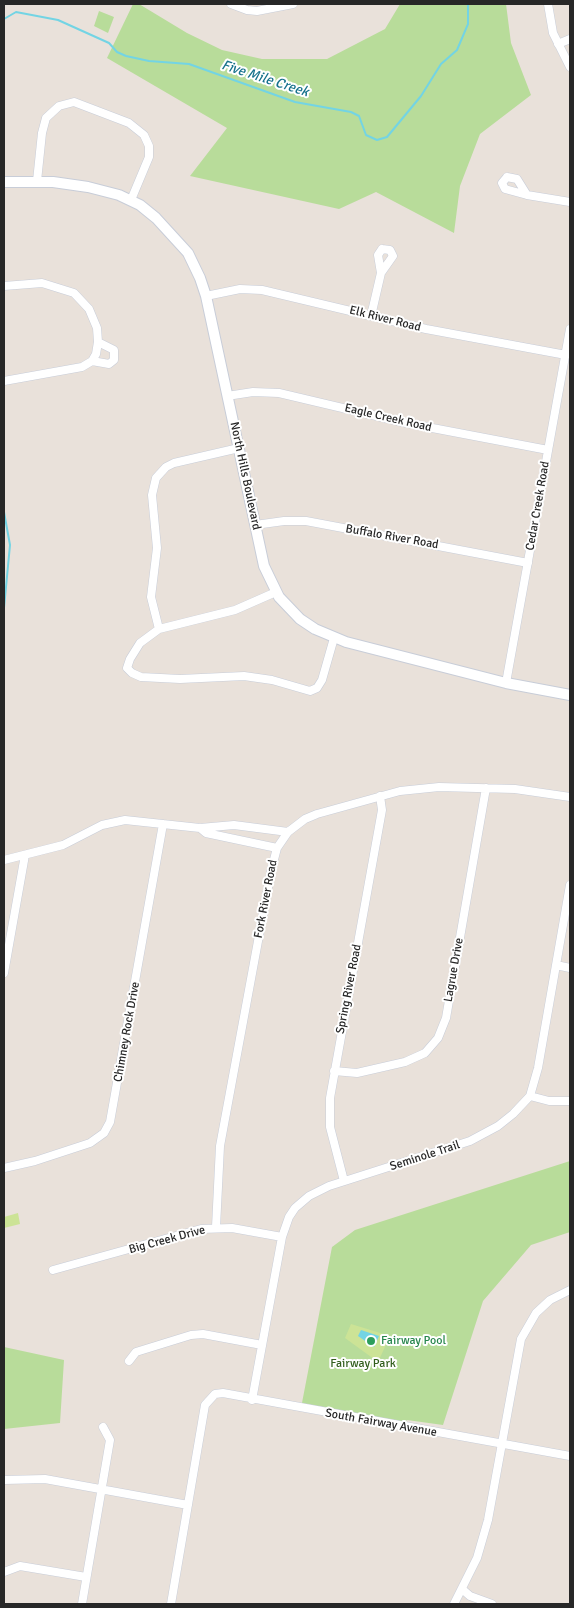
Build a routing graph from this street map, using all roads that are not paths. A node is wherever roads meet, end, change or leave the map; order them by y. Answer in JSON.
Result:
{"nodes":[{"id":1,"x":231,"y":4,"type":"edge"},
{"id":2,"x":293,"y":4,"type":"edge"},
{"id":3,"x":548,"y":4,"type":"edge"},
{"id":4,"x":570,"y":39,"type":"edge"},
{"id":5,"x":558,"y":44,"type":"junction"},
{"id":6,"x":570,"y":67,"type":"edge"},
{"id":7,"x":37,"y":181,"type":"junction"},
{"id":8,"x":4,"y":182,"type":"edge"},
{"id":9,"x":527,"y":195,"type":"dead end"},
{"id":10,"x":131,"y":200,"type":"junction"},
{"id":11,"x":570,"y":202,"type":"edge"},
{"id":12,"x":381,"y":273,"type":"dead end"},
{"id":13,"x":4,"y":286,"type":"edge"},
{"id":14,"x":206,"y":296,"type":"junction"},
{"id":15,"x":371,"y":316,"type":"junction"},
{"id":16,"x":570,"y":329,"type":"edge"},
{"id":17,"x":98,"y":342,"type":"junction"},
{"id":18,"x":566,"y":355,"type":"junction"},
{"id":19,"x":92,"y":361,"type":"junction"},
{"id":20,"x":4,"y":381,"type":"edge"},
{"id":21,"x":227,"y":396,"type":"junction"},
{"id":22,"x":239,"y":448,"type":"junction"},
{"id":23,"x":548,"y":450,"type":"junction"},
{"id":24,"x":256,"y":525,"type":"junction"},
{"id":25,"x":528,"y":563,"type":"junction"},
{"id":26,"x":276,"y":592,"type":"junction"},
{"id":27,"x":159,"y":629,"type":"junction"},
{"id":28,"x":334,"y":638,"type":"junction"},
{"id":29,"x":506,"y":683,"type":"junction"},
{"id":30,"x":570,"y":695,"type":"edge"},
{"id":31,"x":486,"y":788,"type":"junction"},
{"id":32,"x":380,"y":796,"type":"junction"},
{"id":33,"x":570,"y":798,"type":"edge"},
{"id":34,"x":163,"y":824,"type":"junction"},
{"id":35,"x":200,"y":828,"type":"junction"},
{"id":36,"x":288,"y":832,"type":"junction"},
{"id":37,"x":277,"y":848,"type":"junction"},
{"id":38,"x":25,"y":855,"type":"junction"},
{"id":39,"x":4,"y":860,"type":"edge"},
{"id":40,"x":570,"y":885,"type":"edge"},
{"id":41,"x":556,"y":965,"type":"junction"},
{"id":42,"x":570,"y":968,"type":"edge"},
{"id":43,"x":4,"y":973,"type":"edge"},
{"id":44,"x":334,"y":1071,"type":"junction"},
{"id":45,"x":530,"y":1096,"type":"junction"},
{"id":46,"x":570,"y":1101,"type":"edge"},
{"id":47,"x":4,"y":1168,"type":"edge"},
{"id":48,"x":344,"y":1181,"type":"junction"},
{"id":49,"x":216,"y":1227,"type":"junction"},
{"id":50,"x":282,"y":1237,"type":"junction"},
{"id":51,"x":53,"y":1270,"type":"dead end"},
{"id":52,"x":570,"y":1290,"type":"edge"},
{"id":53,"x":262,"y":1345,"type":"junction"},
{"id":54,"x":129,"y":1361,"type":"dead end"},
{"id":55,"x":252,"y":1400,"type":"junction"},
{"id":56,"x":103,"y":1427,"type":"dead end"},
{"id":57,"x":503,"y":1444,"type":"junction"},
{"id":58,"x":570,"y":1456,"type":"edge"},
{"id":59,"x":4,"y":1480,"type":"edge"},
{"id":60,"x":102,"y":1490,"type":"junction"},
{"id":61,"x":188,"y":1505,"type":"junction"},
{"id":62,"x":4,"y":1572,"type":"edge"},
{"id":63,"x":86,"y":1577,"type":"junction"},
{"id":64,"x":462,"y":1589,"type":"junction"},
{"id":65,"x":82,"y":1604,"type":"edge"},
{"id":66,"x":171,"y":1604,"type":"edge"},
{"id":67,"x":454,"y":1604,"type":"edge"},
{"id":68,"x":492,"y":1604,"type":"edge"}],
"edges":[{"from":1,"to":2,"type":"street"},
{"from":3,"to":5,"type":"street"},
{"from":4,"to":5,"type":"street"},
{"from":5,"to":6,"type":"street"},
{"from":7,"to":8,"type":"street","name":"North Hills Boulevard"},
{"from":7,"to":10,"type":"street","name":"North Hills Boulevard"},
{"from":7,"to":10,"type":"street"},
{"from":9,"to":11,"type":"street"},
{"from":10,"to":14,"type":"street","name":"North Hills Boulevard"},
{"from":12,"to":15,"type":"street"},
{"from":13,"to":17,"type":"street"},
{"from":14,"to":15,"type":"street","name":"Elk River Road"},
{"from":14,"to":21,"type":"street","name":"North Hills Boulevard"},
{"from":15,"to":18,"type":"street","name":"Elk River Road"},
{"from":16,"to":18,"type":"street","name":"Cedar Creek Road"},
{"from":17,"to":19,"type":"street"},
{"from":17,"to":19,"type":"street"},
{"from":18,"to":23,"type":"street","name":"Cedar Creek Road"},
{"from":19,"to":20,"type":"street"},
{"from":21,"to":22,"type":"street","name":"North Hills Boulevard"},
{"from":21,"to":23,"type":"street","name":"Eagle Creek Road"},
{"from":22,"to":24,"type":"street","name":"North Hills Boulevard"},
{"from":22,"to":27,"type":"street"},
{"from":23,"to":25,"type":"street","name":"Cedar Creek Road"},
{"from":24,"to":25,"type":"street","name":"Buffalo River Road"},
{"from":24,"to":26,"type":"street","name":"North Hills Boulevard"},
{"from":25,"to":29,"type":"street","name":"Cedar Creek Road"},
{"from":26,"to":27,"type":"street"},
{"from":26,"to":28,"type":"street","name":"North Hills Boulevard"},
{"from":27,"to":28,"type":"street"},
{"from":28,"to":29,"type":"street","name":"North Hills Boulevard"},
{"from":29,"to":30,"type":"street","name":"North Hills Boulevard"},
{"from":31,"to":32,"type":"street","name":"Fork River Road"},
{"from":31,"to":33,"type":"street","name":"Fork River Road"},
{"from":31,"to":44,"type":"street","name":"Lagrue Drive"},
{"from":32,"to":36,"type":"street","name":"Fork River Road"},
{"from":32,"to":44,"type":"street","name":"Spring River Road"},
{"from":34,"to":35,"type":"street"},
{"from":34,"to":38,"type":"street"},
{"from":34,"to":47,"type":"street","name":"Chimney Rock Drive"},
{"from":35,"to":36,"type":"street"},
{"from":35,"to":37,"type":"street"},
{"from":36,"to":37,"type":"street","name":"Fork River Road"},
{"from":37,"to":49,"type":"street","name":"Fork River Road"},
{"from":38,"to":39,"type":"street"},
{"from":38,"to":43,"type":"street"},
{"from":40,"to":41,"type":"street","name":"Seminole Trail"},
{"from":41,"to":42,"type":"street"},
{"from":41,"to":45,"type":"street","name":"Seminole Trail"},
{"from":44,"to":48,"type":"street","name":"Spring River Road"},
{"from":45,"to":46,"type":"street"},
{"from":45,"to":48,"type":"street","name":"Seminole Trail"},
{"from":48,"to":50,"type":"street","name":"Seminole Trail"},
{"from":49,"to":50,"type":"street","name":"Big Creek Drive"},
{"from":49,"to":51,"type":"street","name":"Big Creek Drive"},
{"from":50,"to":53,"type":"street","name":"Seminole Trail"},
{"from":52,"to":57,"type":"street"},
{"from":53,"to":54,"type":"street"},
{"from":53,"to":55,"type":"street","name":"Seminole Trail"},
{"from":55,"to":57,"type":"street","name":"South Fairway Avenue"},
{"from":55,"to":61,"type":"street","name":"South Fairway Avenue"},
{"from":56,"to":60,"type":"street"},
{"from":57,"to":58,"type":"street","name":"South Fairway Avenue"},
{"from":57,"to":64,"type":"street"},
{"from":59,"to":60,"type":"street"},
{"from":60,"to":61,"type":"street"},
{"from":60,"to":63,"type":"street"},
{"from":61,"to":66,"type":"street"},
{"from":62,"to":63,"type":"street"},
{"from":63,"to":65,"type":"street"},
{"from":64,"to":67,"type":"street"},
{"from":64,"to":68,"type":"street"}]}
